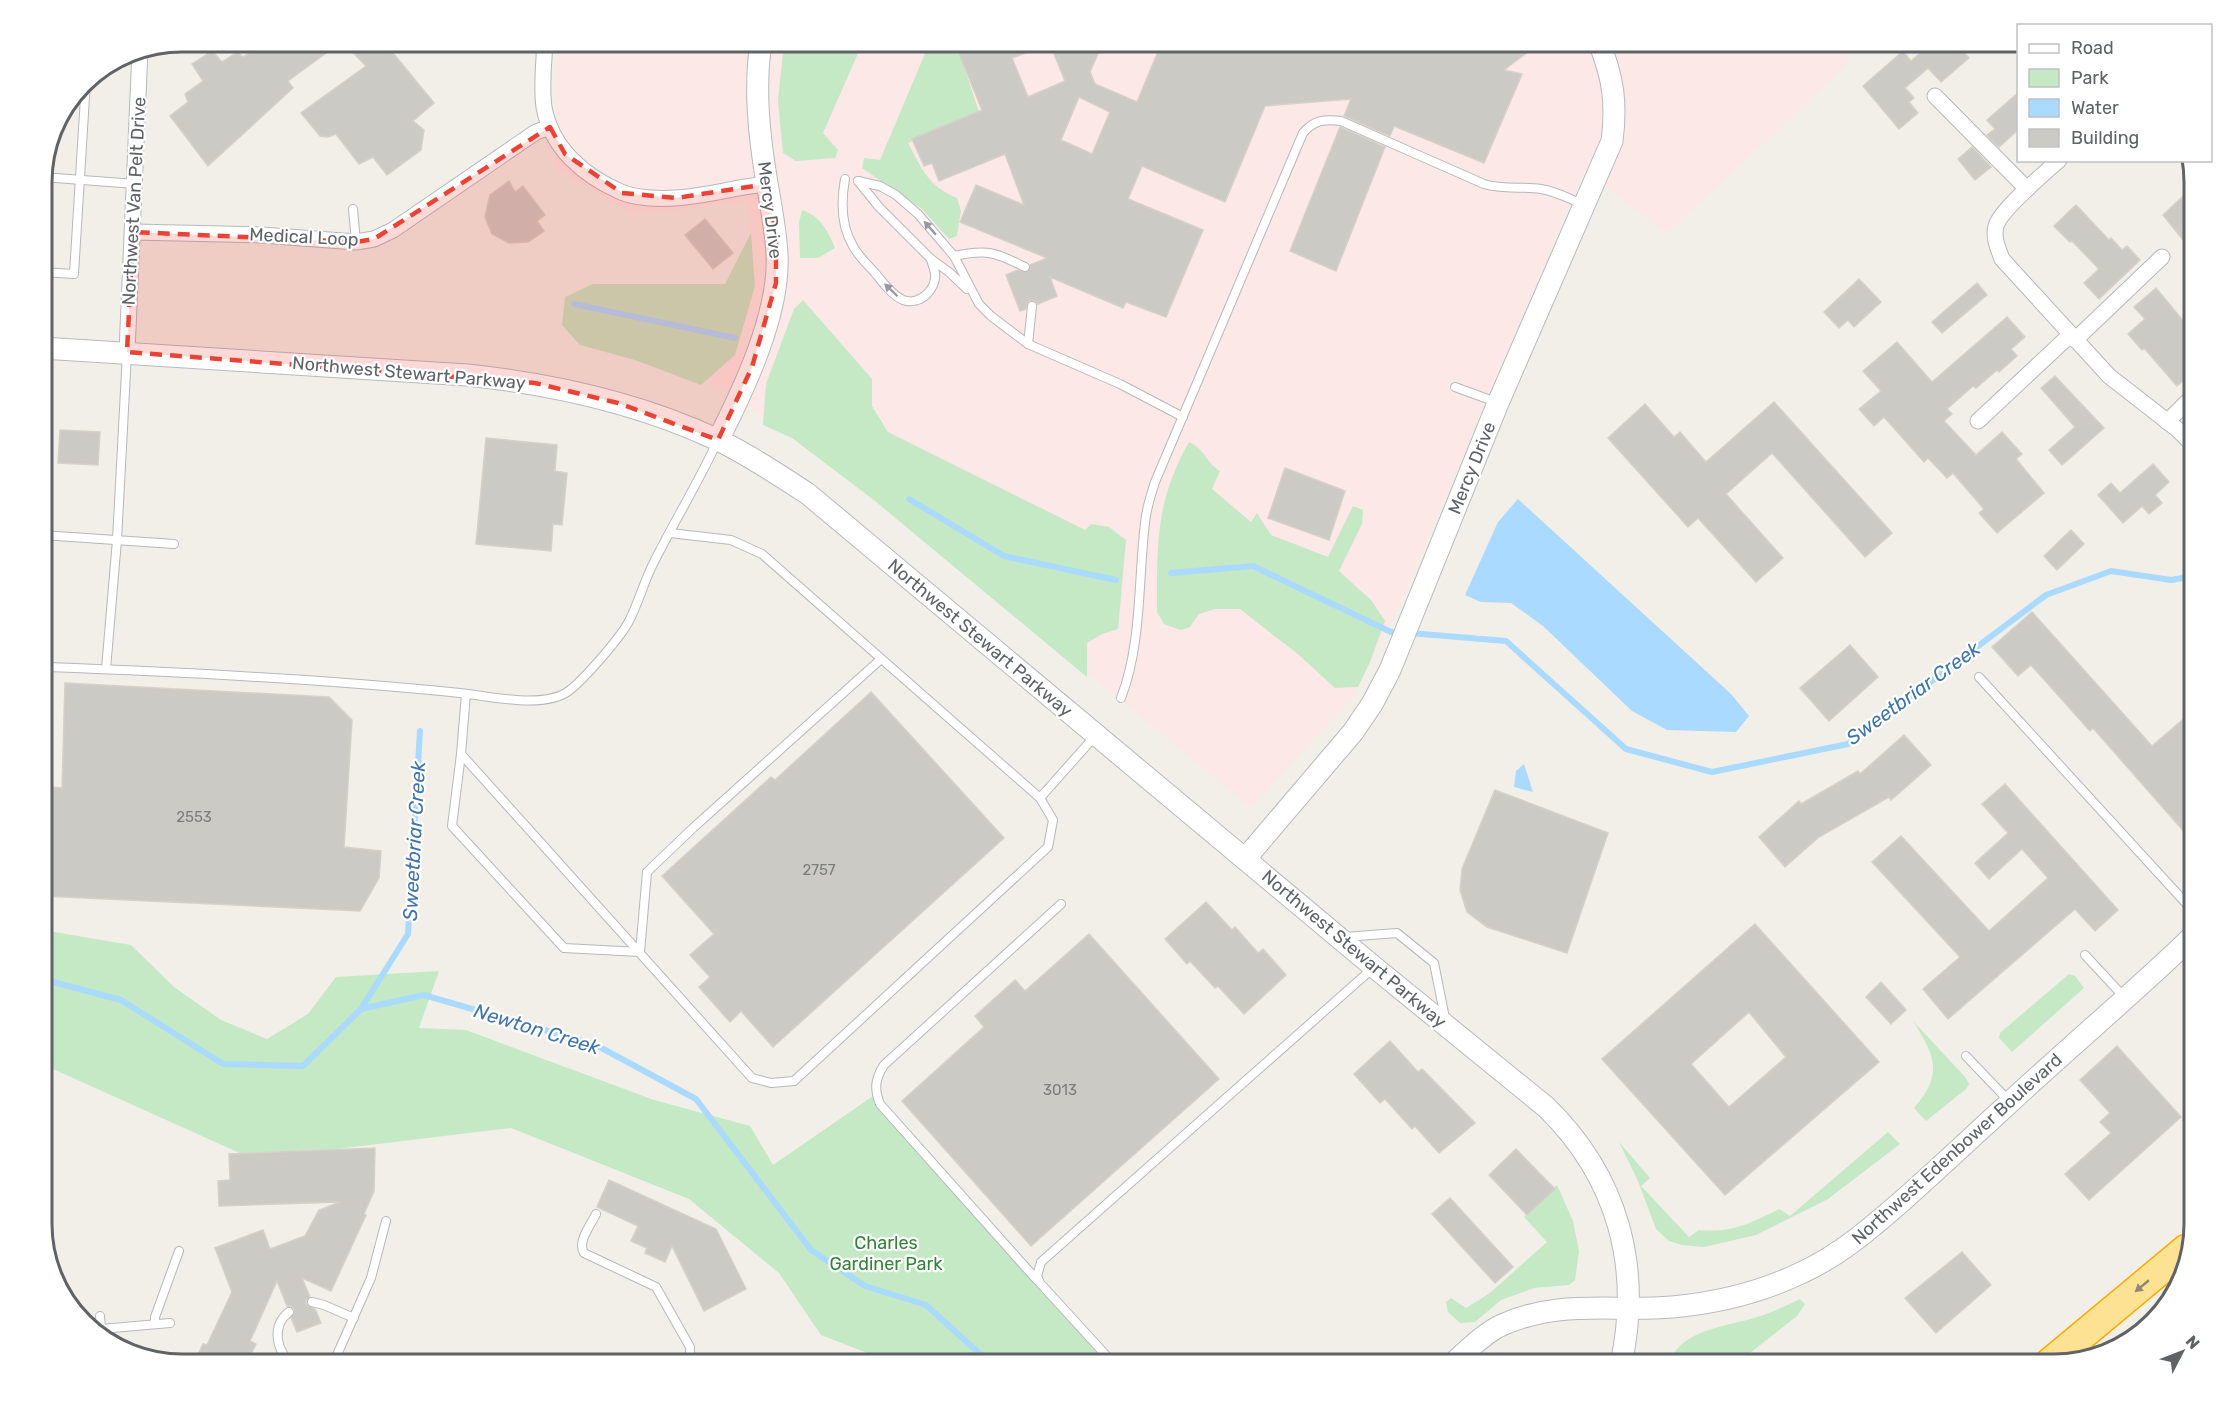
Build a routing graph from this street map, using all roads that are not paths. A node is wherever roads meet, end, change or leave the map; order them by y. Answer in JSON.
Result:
{"nodes":[{"id":1,"x":545,"y":52,"type":"edge"},
{"id":2,"x":760,"y":52,"type":"edge"},
{"id":3,"x":1602,"y":52,"type":"edge"},
{"id":4,"x":140,"y":60,"type":"edge"},
{"id":5,"x":1935,"y":96,"type":"dead end"},
{"id":6,"x":85,"y":97,"type":"edge"},
{"id":7,"x":550,"y":127,"type":"junction"},
{"id":8,"x":2057,"y":162,"type":"edge"},
{"id":9,"x":53,"y":178,"type":"edge"},
{"id":10,"x":844,"y":179,"type":"dead end"},
{"id":11,"x":80,"y":180,"type":"junction"},
{"id":12,"x":136,"y":184,"type":"junction"},
{"id":13,"x":767,"y":184,"type":"junction"},
{"id":14,"x":2027,"y":189,"type":"junction"},
{"id":15,"x":1586,"y":206,"type":"junction"},
{"id":16,"x":353,"y":209,"type":"dead end"},
{"id":17,"x":133,"y":232,"type":"junction"},
{"id":18,"x":357,"y":242,"type":"junction"},
{"id":19,"x":954,"y":256,"type":"junction"},
{"id":20,"x":2162,"y":257,"type":"dead end"},
{"id":21,"x":931,"y":260,"type":"junction"},
{"id":22,"x":1025,"y":267,"type":"dead end"},
{"id":23,"x":53,"y":273,"type":"edge"},
{"id":24,"x":973,"y":294,"type":"junction"},
{"id":25,"x":1032,"y":306,"type":"dead end"},
{"id":26,"x":2072,"y":337,"type":"junction"},
{"id":27,"x":1028,"y":344,"type":"junction"},
{"id":28,"x":53,"y":349,"type":"edge"},
{"id":29,"x":127,"y":352,"type":"junction"},
{"id":30,"x":1455,"y":387,"type":"dead end"},
{"id":31,"x":1498,"y":403,"type":"junction"},
{"id":32,"x":2184,"y":405,"type":"edge"},
{"id":33,"x":1183,"y":417,"type":"junction"},
{"id":34,"x":1978,"y":421,"type":"dead end"},
{"id":35,"x":2167,"y":422,"type":"junction"},
{"id":36,"x":2184,"y":437,"type":"edge"},
{"id":37,"x":718,"y":440,"type":"junction"},
{"id":38,"x":670,"y":533,"type":"junction"},
{"id":39,"x":53,"y":536,"type":"edge"},
{"id":40,"x":117,"y":540,"type":"junction"},
{"id":41,"x":174,"y":544,"type":"dead end"},
{"id":42,"x":881,"y":659,"type":"junction"},
{"id":43,"x":53,"y":668,"type":"edge"},
{"id":44,"x":106,"y":669,"type":"junction"},
{"id":45,"x":1979,"y":677,"type":"dead end"},
{"id":46,"x":466,"y":694,"type":"junction"},
{"id":47,"x":1121,"y":698,"type":"dead end"},
{"id":48,"x":1096,"y":735,"type":"junction"},
{"id":49,"x":461,"y":754,"type":"junction"},
{"id":50,"x":1040,"y":798,"type":"junction"},
{"id":51,"x":1245,"y":859,"type":"junction"},
{"id":52,"x":2184,"y":901,"type":"edge"},
{"id":53,"x":1060,"y":903,"type":"dead end"},
{"id":54,"x":1339,"y":938,"type":"junction"},
{"id":55,"x":2184,"y":944,"type":"edge"},
{"id":56,"x":640,"y":952,"type":"junction"},
{"id":57,"x":2085,"y":955,"type":"dead end"},
{"id":58,"x":1374,"y":967,"type":"junction"},
{"id":59,"x":2125,"y":998,"type":"junction"},
{"id":60,"x":1446,"y":1025,"type":"junction"},
{"id":61,"x":1966,"y":1056,"type":"dead end"},
{"id":62,"x":2010,"y":1102,"type":"junction"},
{"id":63,"x":596,"y":1214,"type":"dead end"},
{"id":64,"x":386,"y":1221,"type":"dead end"},
{"id":65,"x":180,"y":1251,"type":"dead end"},
{"id":66,"x":2180,"y":1254,"type":"edge"},
{"id":67,"x":1040,"y":1283,"type":"junction"},
{"id":68,"x":312,"y":1302,"type":"dead end"},
{"id":69,"x":1628,"y":1308,"type":"junction"},
{"id":70,"x":289,"y":1312,"type":"dead end"},
{"id":71,"x":100,"y":1316,"type":"dead end"},
{"id":72,"x":354,"y":1318,"type":"junction"},
{"id":73,"x":170,"y":1323,"type":"dead end"},
{"id":74,"x":100,"y":1324,"type":"edge"},
{"id":75,"x":155,"y":1324,"type":"junction"},
{"id":76,"x":108,"y":1330,"type":"edge"},
{"id":77,"x":2061,"y":1353,"type":"edge"},
{"id":78,"x":284,"y":1354,"type":"edge"},
{"id":79,"x":338,"y":1354,"type":"edge"},
{"id":80,"x":690,"y":1354,"type":"edge"},
{"id":81,"x":1105,"y":1354,"type":"edge"},
{"id":82,"x":1464,"y":1354,"type":"edge"},
{"id":83,"x":1623,"y":1354,"type":"edge"}],
"edges":[{"from":1,"to":7,"type":"street"},
{"from":2,"to":13,"type":"main road","name":"Mercy Drive"},
{"from":3,"to":15,"type":"main road","name":"Mercy Drive"},
{"from":4,"to":12,"type":"street","name":"Northwest Van Pelt Drive"},
{"from":5,"to":14,"type":"street"},
{"from":6,"to":11,"type":"lane"},
{"from":7,"to":13,"type":"street"},
{"from":7,"to":18,"type":"street","name":"Medical Loop"},
{"from":8,"to":14,"type":"street"},
{"from":9,"to":11,"type":"lane"},
{"from":21,"to":10,"type":"lane","one_way":true},
{"from":11,"to":12,"type":"lane"},
{"from":11,"to":23,"type":"lane"},
{"from":12,"to":17,"type":"street","name":"Northwest Van Pelt Drive"},
{"from":13,"to":37,"type":"main road","name":"Mercy Drive"},
{"from":14,"to":26,"type":"street"},
{"from":15,"to":31,"type":"main road","name":"Mercy Drive"},
{"from":15,"to":33,"type":"lane"},
{"from":16,"to":18,"type":"lane"},
{"from":17,"to":18,"type":"street","name":"Medical Loop"},
{"from":17,"to":29,"type":"street","name":"Northwest Van Pelt Drive"},
{"from":19,"to":21,"type":"lane","one_way":true},
{"from":19,"to":22,"type":"lane"},
{"from":19,"to":24,"type":"lane"},
{"from":20,"to":26,"type":"street"},
{"from":21,"to":24,"type":"lane"},
{"from":24,"to":27,"type":"lane"},
{"from":25,"to":27,"type":"lane"},
{"from":26,"to":34,"type":"street"},
{"from":26,"to":35,"type":"street"},
{"from":27,"to":33,"type":"lane"},
{"from":28,"to":29,"type":"main road","name":"Northwest Stewart Parkway"},
{"from":29,"to":37,"type":"main road","name":"Northwest Stewart Parkway"},
{"from":29,"to":40,"type":"lane"},
{"from":30,"to":31,"type":"lane"},
{"from":31,"to":51,"type":"main road","name":"Mercy Drive"},
{"from":32,"to":35,"type":"street"},
{"from":33,"to":47,"type":"lane"},
{"from":35,"to":36,"type":"street"},
{"from":37,"to":38,"type":"lane"},
{"from":37,"to":48,"type":"main road","name":"Northwest Stewart Parkway"},
{"from":38,"to":42,"type":"lane"},
{"from":38,"to":46,"type":"lane"},
{"from":39,"to":40,"type":"lane"},
{"from":40,"to":41,"type":"lane"},
{"from":40,"to":44,"type":"lane"},
{"from":42,"to":50,"type":"lane"},
{"from":42,"to":56,"type":"lane"},
{"from":43,"to":44,"type":"lane"},
{"from":44,"to":46,"type":"lane"},
{"from":45,"to":52,"type":"lane"},
{"from":46,"to":49,"type":"lane"},
{"from":48,"to":50,"type":"lane"},
{"from":48,"to":51,"type":"main road","name":"Northwest Stewart Parkway"},
{"from":49,"to":56,"type":"lane"},
{"from":49,"to":56,"type":"lane"},
{"from":50,"to":56,"type":"lane"},
{"from":51,"to":54,"type":"main road","name":"Northwest Stewart Parkway"},
{"from":53,"to":67,"type":"lane"},
{"from":54,"to":58,"type":"main road","name":"Northwest Stewart Parkway"},
{"from":54,"to":60,"type":"lane"},
{"from":55,"to":59,"type":"main road","name":"Northwest Edenbower Boulevard"},
{"from":57,"to":59,"type":"lane"},
{"from":58,"to":60,"type":"main road","name":"Northwest Stewart Parkway"},
{"from":58,"to":67,"type":"lane"},
{"from":59,"to":62,"type":"main road","name":"Northwest Edenbower Boulevard"},
{"from":60,"to":69,"type":"main road","name":"Northwest Stewart Parkway"},
{"from":61,"to":62,"type":"lane"},
{"from":62,"to":69,"type":"main road","name":"Northwest Edenbower Boulevard"},
{"from":63,"to":80,"type":"lane"},
{"from":64,"to":72,"type":"lane"},
{"from":65,"to":75,"type":"lane"},
{"from":66,"to":77,"type":"highway","one_way":true},
{"from":67,"to":81,"type":"lane"},
{"from":68,"to":72,"type":"lane"},
{"from":69,"to":82,"type":"main road","name":"Northwest Edenbower Boulevard"},
{"from":69,"to":83,"type":"main road","name":"Northwest Stewart Parkway"},
{"from":70,"to":78,"type":"lane"},
{"from":71,"to":74,"type":"lane"},
{"from":72,"to":79,"type":"lane"},
{"from":73,"to":75,"type":"lane"},
{"from":75,"to":76,"type":"lane"}]}
